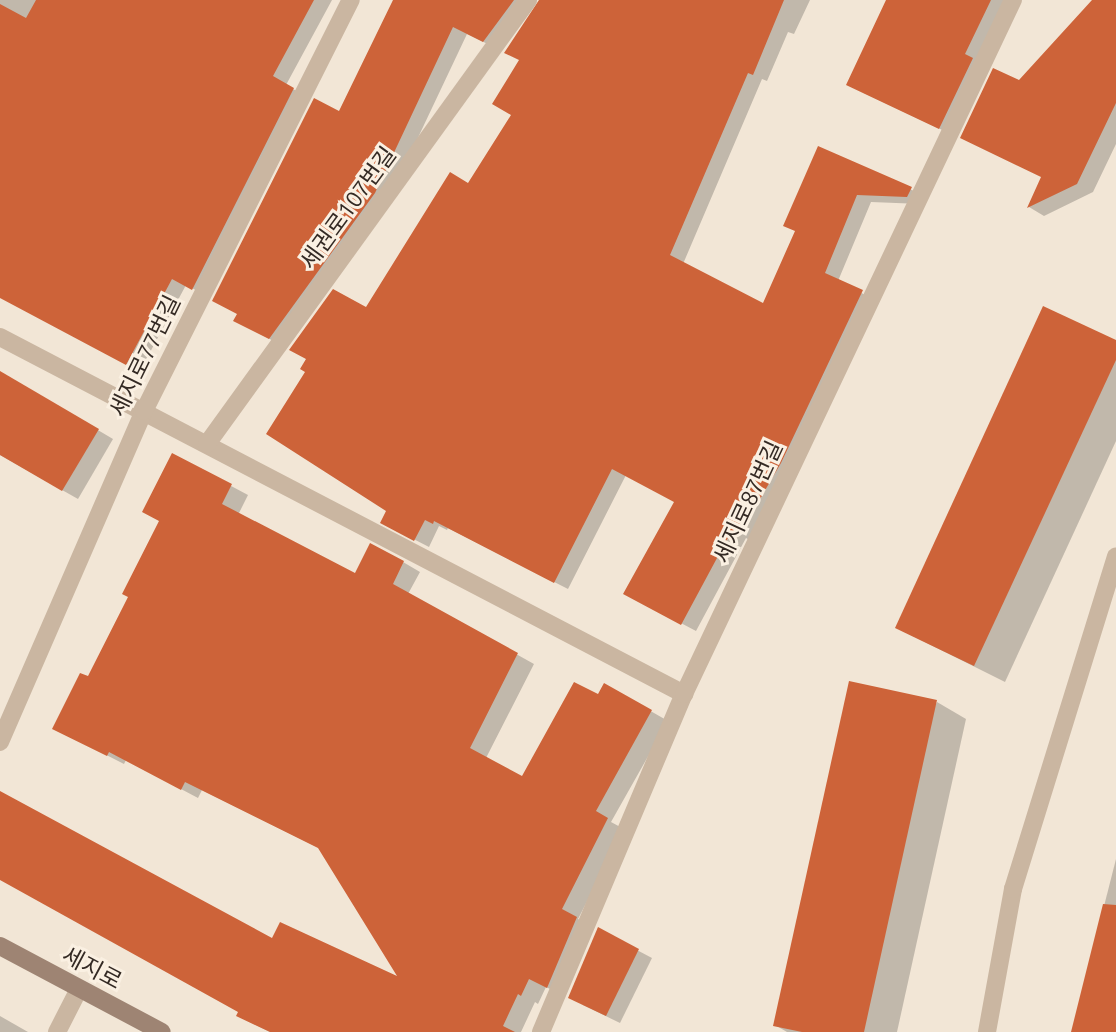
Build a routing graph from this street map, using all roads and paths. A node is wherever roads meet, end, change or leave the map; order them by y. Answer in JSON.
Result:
{"nodes":[{"id":1,"x":351,"y":0,"type":"edge"},
{"id":2,"x":528,"y":0,"type":"edge"},
{"id":3,"x":1013,"y":0,"type":"edge"},
{"id":4,"x":0,"y":337,"type":"edge"},
{"id":5,"x":144,"y":411,"type":"junction"},
{"id":6,"x":207,"y":444,"type":"junction"},
{"id":7,"x":1116,"y":557,"type":"edge"},
{"id":8,"x":684,"y":694,"type":"junction"},
{"id":9,"x":0,"y":742,"type":"edge"},
{"id":10,"x":0,"y":946,"type":"edge"},
{"id":11,"x":79,"y":989,"type":"junction"},
{"id":12,"x":57,"y":1032,"type":"edge"},
{"id":13,"x":162,"y":1032,"type":"edge"},
{"id":14,"x":541,"y":1032,"type":"edge"},
{"id":15,"x":987,"y":1032,"type":"edge"}],
"edges":[{"from":1,"to":5,"type":"street","name":"세지로77번길"},
{"from":2,"to":6,"type":"street","name":"세권로107번길"},
{"from":3,"to":8,"type":"street","name":"세지로87번길"},
{"from":4,"to":5,"type":"street"},
{"from":5,"to":6,"type":"street"},
{"from":5,"to":9,"type":"street","name":"세지로77번길"},
{"from":6,"to":8,"type":"street"},
{"from":7,"to":15,"type":"street"},
{"from":8,"to":14,"type":"street","name":"세지로87번길"},
{"from":10,"to":11,"type":"street","name":"세지로"},
{"from":11,"to":12,"type":"street"},
{"from":11,"to":13,"type":"street","name":"세지로"}]}
